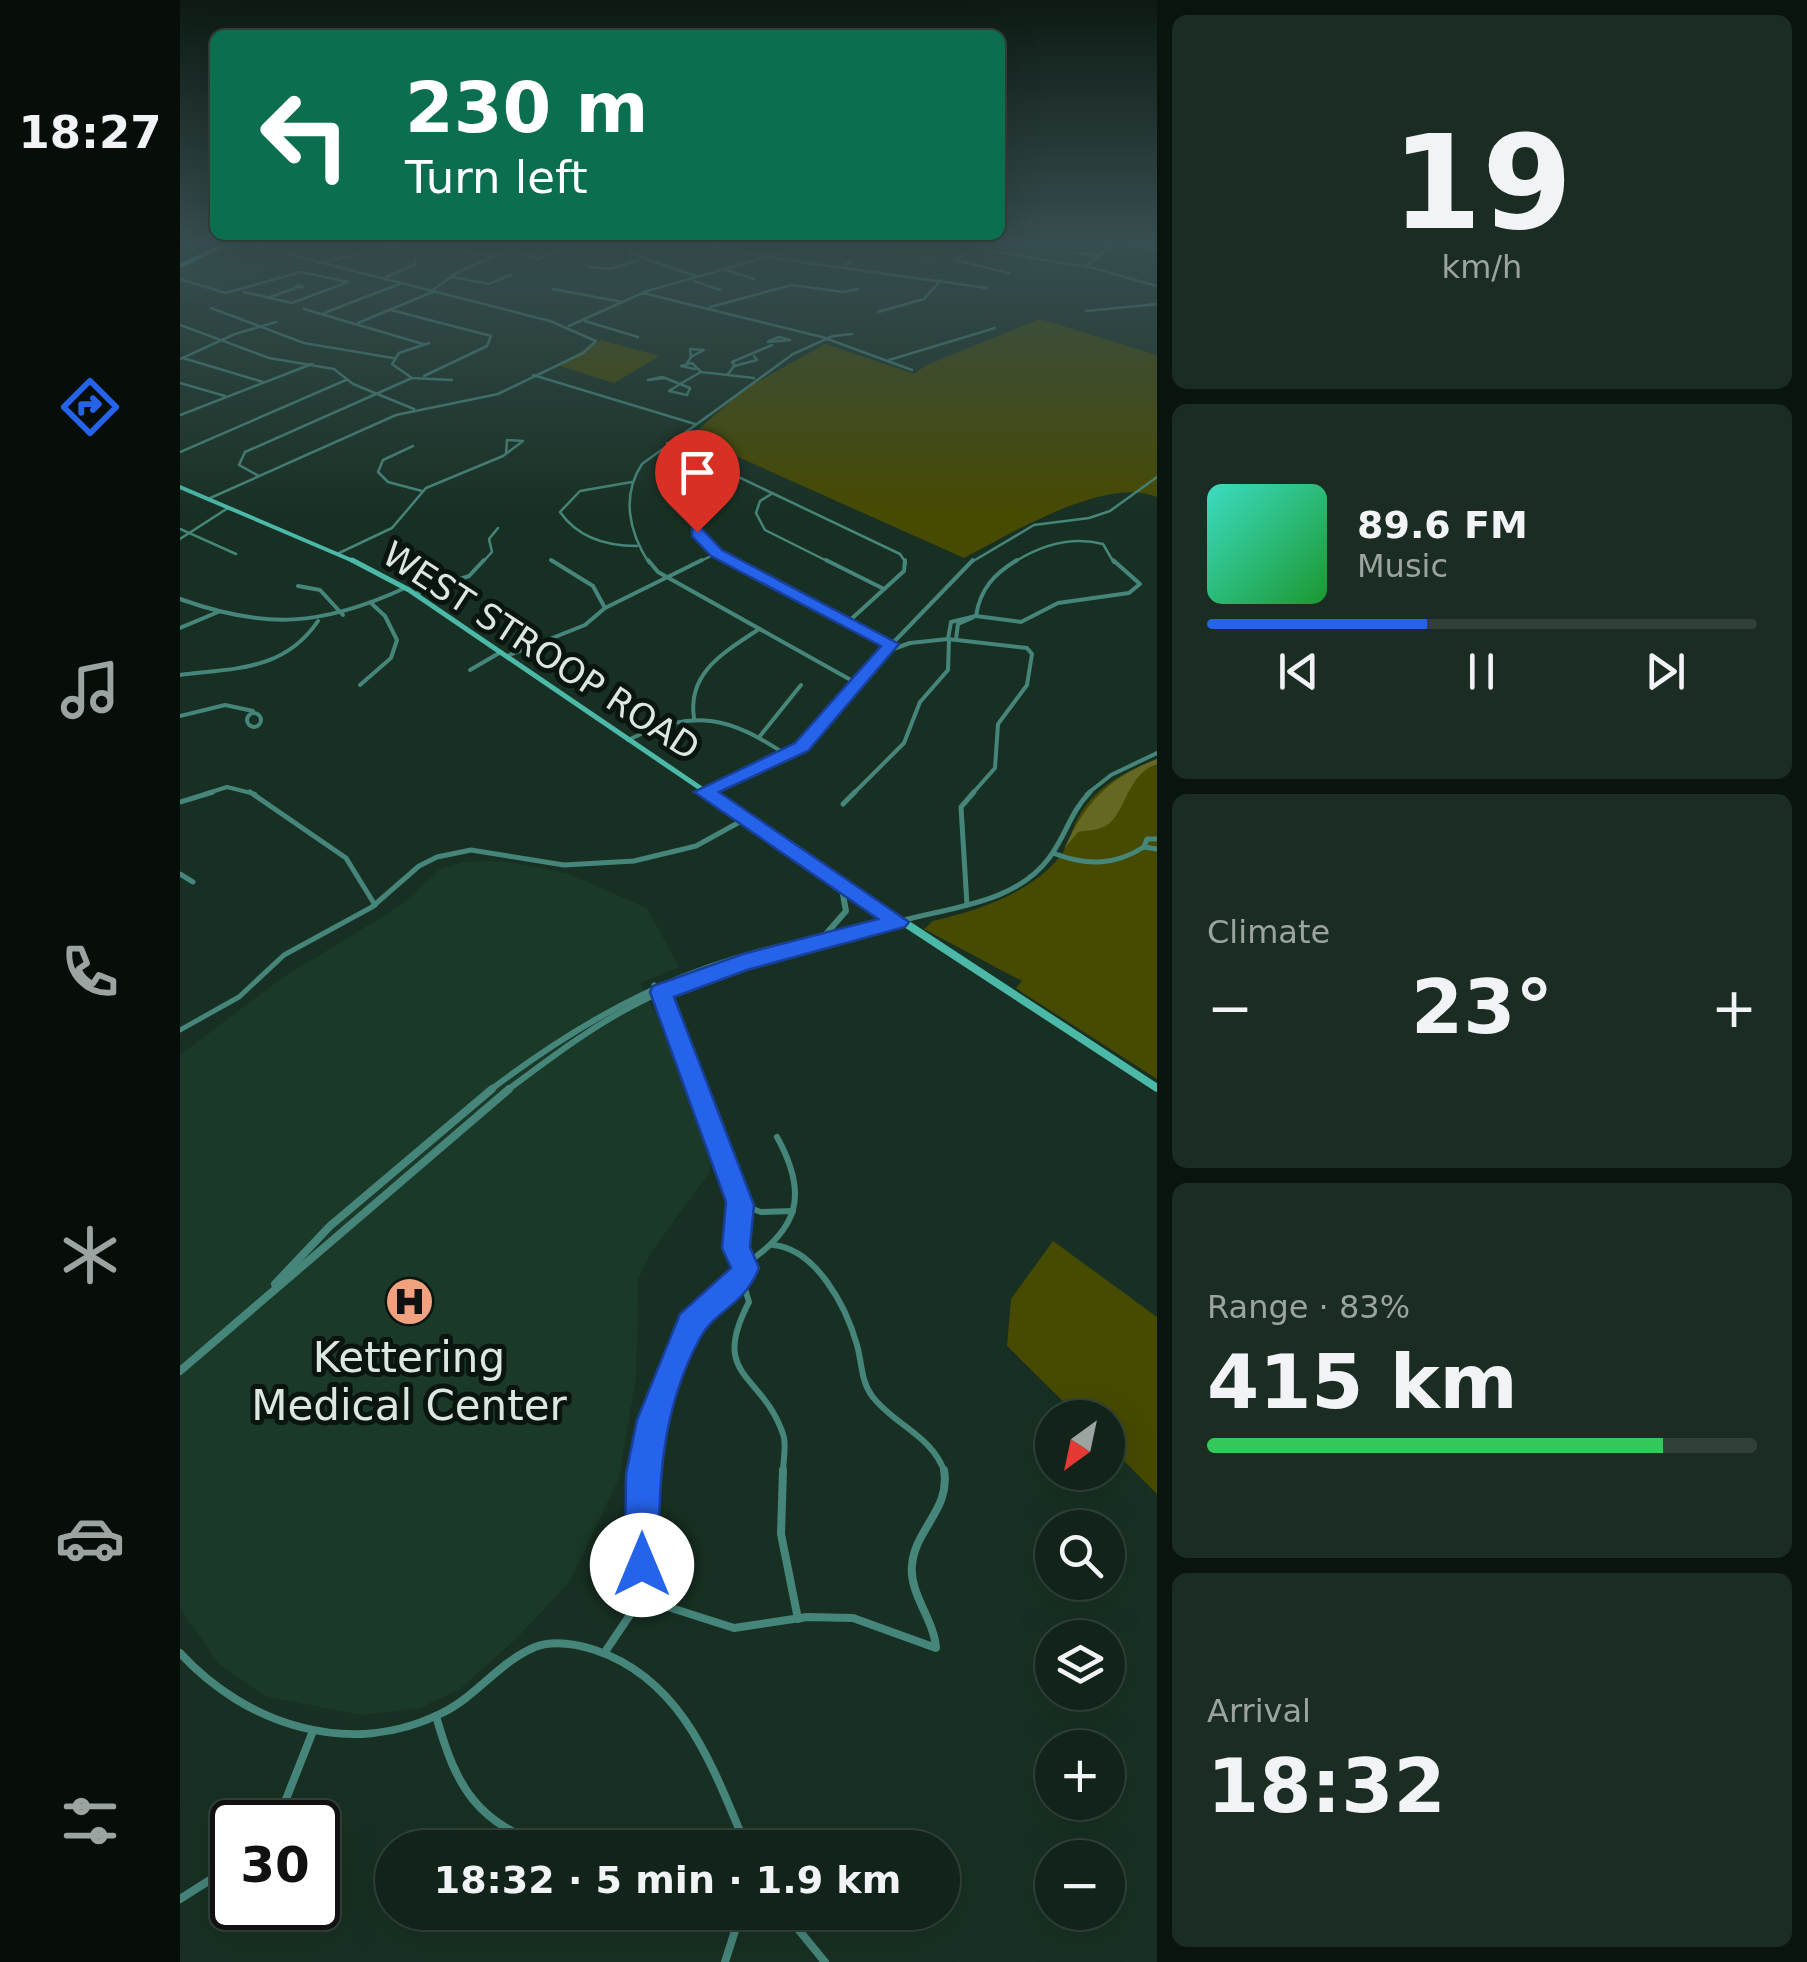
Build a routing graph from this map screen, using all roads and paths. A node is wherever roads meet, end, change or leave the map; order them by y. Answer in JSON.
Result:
{"nodes":[{"id":1,"x":197,"y":333,"type":"edge"},
{"id":2,"x":244,"y":333,"type":"edge"},
{"id":3,"x":272,"y":333,"type":"edge"},
{"id":4,"x":387,"y":333,"type":"edge"},
{"id":5,"x":485,"y":333,"type":"edge"},
{"id":6,"x":583,"y":333,"type":"edge"},
{"id":7,"x":623,"y":333,"type":"edge"},
{"id":8,"x":804,"y":333,"type":"edge"},
{"id":9,"x":982,"y":333,"type":"edge"},
{"id":10,"x":852,"y":334,"type":"dead end"},
{"id":11,"x":638,"y":337,"type":"dead end"},
{"id":12,"x":826,"y":338,"type":"junction"},
{"id":13,"x":218,"y":342,"type":"junction"},
{"id":14,"x":772,"y":345,"type":"dead end"},
{"id":15,"x":698,"y":356,"type":"junction"},
{"id":16,"x":691,"y":357,"type":"junction"},
{"id":17,"x":181,"y":358,"type":"edge"},
{"id":18,"x":393,"y":358,"type":"junction"},
{"id":19,"x":886,"y":361,"type":"junction"},
{"id":20,"x":687,"y":363,"type":"junction"},
{"id":21,"x":313,"y":364,"type":"junction"},
{"id":22,"x":694,"y":364,"type":"junction"},
{"id":23,"x":694,"y":370,"type":"junction"},
{"id":24,"x":912,"y":370,"type":"dead end"},
{"id":25,"x":700,"y":372,"type":"junction"},
{"id":26,"x":728,"y":374,"type":"junction"},
{"id":27,"x":530,"y":375,"type":"junction"},
{"id":28,"x":424,"y":376,"type":"junction"},
{"id":29,"x":412,"y":378,"type":"junction"},
{"id":30,"x":665,"y":378,"type":"dead end"},
{"id":31,"x":756,"y":378,"type":"junction"},
{"id":32,"x":346,"y":380,"type":"junction"},
{"id":33,"x":452,"y":380,"type":"dead end"},
{"id":34,"x":180,"y":383,"type":"edge"},
{"id":35,"x":265,"y":383,"type":"junction"},
{"id":36,"x":376,"y":394,"type":"junction"},
{"id":37,"x":228,"y":397,"type":"junction"},
{"id":38,"x":180,"y":408,"type":"edge"},
{"id":39,"x":415,"y":411,"type":"junction"},
{"id":40,"x":190,"y":412,"type":"junction"},
{"id":41,"x":180,"y":416,"type":"edge"},
{"id":42,"x":697,"y":424,"type":"junction"},
{"id":43,"x":667,"y":443,"type":"junction"},
{"id":44,"x":413,"y":446,"type":"dead end"},
{"id":45,"x":180,"y":452,"type":"edge"},
{"id":46,"x":504,"y":455,"type":"dead end"},
{"id":47,"x":712,"y":464,"type":"junction"},
{"id":48,"x":259,"y":476,"type":"junction"},
{"id":49,"x":1157,"y":476,"type":"edge"},
{"id":50,"x":632,"y":482,"type":"junction"},
{"id":51,"x":180,"y":487,"type":"edge"},
{"id":52,"x":422,"y":491,"type":"junction"},
{"id":53,"x":773,"y":492,"type":"junction"},
{"id":54,"x":208,"y":499,"type":"junction"},
{"id":55,"x":228,"y":508,"type":"junction"},
{"id":56,"x":498,"y":528,"type":"dead end"},
{"id":57,"x":180,"y":529,"type":"edge"},
{"id":58,"x":190,"y":534,"type":"junction"},
{"id":59,"x":180,"y":540,"type":"edge"},
{"id":60,"x":637,"y":546,"type":"junction"},
{"id":61,"x":716,"y":553,"type":"junction"},
{"id":62,"x":236,"y":554,"type":"dead end"},
{"id":63,"x":337,"y":554,"type":"junction"},
{"id":64,"x":551,"y":560,"type":"dead end"},
{"id":65,"x":665,"y":576,"type":"junction"},
{"id":66,"x":298,"y":586,"type":"dead end"},
{"id":67,"x":405,"y":588,"type":"junction"},
{"id":68,"x":886,"y":590,"type":"junction"},
{"id":69,"x":415,"y":594,"type":"junction"},
{"id":70,"x":180,"y":599,"type":"edge"},
{"id":71,"x":372,"y":604,"type":"junction"},
{"id":72,"x":605,"y":608,"type":"junction"},
{"id":73,"x":218,"y":612,"type":"junction"},
{"id":74,"x":343,"y":615,"type":"junction"},
{"id":75,"x":976,"y":616,"type":"junction"},
{"id":76,"x":964,"y":618,"type":"junction"},
{"id":77,"x":318,"y":621,"type":"junction"},
{"id":78,"x":848,"y":622,"type":"junction"},
{"id":79,"x":949,"y":624,"type":"junction"},
{"id":80,"x":956,"y":627,"type":"junction"},
{"id":81,"x":180,"y":628,"type":"edge"},
{"id":82,"x":758,"y":629,"type":"junction"},
{"id":83,"x":951,"y":638,"type":"junction"},
{"id":84,"x":891,"y":644,"type":"junction"},
{"id":85,"x":885,"y":652,"type":"junction"},
{"id":86,"x":504,"y":654,"type":"junction"},
{"id":87,"x":470,"y":670,"type":"dead end"},
{"id":88,"x":180,"y":675,"type":"edge"},
{"id":89,"x":858,"y":684,"type":"junction"},
{"id":90,"x":360,"y":685,"type":"dead end"},
{"id":91,"x":801,"y":685,"type":"dead end"},
{"id":92,"x":253,"y":711,"type":"dead end"},
{"id":93,"x":180,"y":716,"type":"edge"},
{"id":94,"x":694,"y":718,"type":"junction"},
{"id":95,"x":760,"y":736,"type":"junction"},
{"id":96,"x":628,"y":740,"type":"junction"},
{"id":97,"x":1157,"y":753,"type":"edge"},
{"id":98,"x":788,"y":756,"type":"junction"},
{"id":99,"x":704,"y":792,"type":"junction"},
{"id":100,"x":180,"y":802,"type":"edge"},
{"id":101,"x":843,"y":804,"type":"dead end"},
{"id":102,"x":745,"y":819,"type":"junction"},
{"id":103,"x":1157,"y":839,"type":"edge"},
{"id":104,"x":1144,"y":847,"type":"junction"},
{"id":105,"x":1157,"y":849,"type":"edge"},
{"id":106,"x":1053,"y":853,"type":"junction"},
{"id":107,"x":180,"y":874,"type":"edge"},
{"id":108,"x":194,"y":882,"type":"dead end"},
{"id":109,"x":841,"y":884,"type":"junction"},
{"id":110,"x":375,"y":904,"type":"junction"},
{"id":111,"x":967,"y":905,"type":"junction"},
{"id":112,"x":898,"y":922,"type":"junction"},
{"id":113,"x":855,"y":934,"type":"junction"},
{"id":114,"x":823,"y":936,"type":"junction"},
{"id":115,"x":654,"y":985,"type":"junction"},
{"id":116,"x":661,"y":992,"type":"junction"},
{"id":117,"x":180,"y":1030,"type":"edge"},
{"id":118,"x":1157,"y":1088,"type":"edge"},
{"id":119,"x":776,"y":1136,"type":"dead end"},
{"id":120,"x":741,"y":1205,"type":"junction"},
{"id":121,"x":793,"y":1211,"type":"junction"},
{"id":122,"x":774,"y":1245,"type":"junction"},
{"id":123,"x":744,"y":1265,"type":"junction"},
{"id":124,"x":742,"y":1279,"type":"junction"},
{"id":125,"x":271,"y":1289,"type":"junction"},
{"id":126,"x":180,"y":1371,"type":"edge"},
{"id":127,"x":640,"y":1598,"type":"junction"},
{"id":128,"x":798,"y":1620,"type":"junction"},
{"id":129,"x":605,"y":1652,"type":"junction"},
{"id":130,"x":180,"y":1653,"type":"edge"},
{"id":131,"x":436,"y":1716,"type":"junction"},
{"id":132,"x":314,"y":1731,"type":"junction"},
{"id":133,"x":286,"y":1800,"type":"edge"},
{"id":134,"x":506,"y":1830,"type":"edge"},
{"id":135,"x":740,"y":1830,"type":"edge"},
{"id":136,"x":210,"y":1880,"type":"edge"},
{"id":137,"x":180,"y":1899,"type":"edge"},
{"id":138,"x":735,"y":1930,"type":"edge"},
{"id":139,"x":799,"y":1930,"type":"edge"},
{"id":140,"x":725,"y":1962,"type":"edge"},
{"id":141,"x":825,"y":1962,"type":"edge"}],
"edges":[{"from":1,"to":13,"type":"street"},
{"from":2,"to":13,"type":"street"},
{"from":3,"to":18,"type":"street"},
{"from":4,"to":18,"type":"street"},
{"from":5,"to":28,"type":"street"},
{"from":6,"to":27,"type":"street"},
{"from":7,"to":11,"type":"street"},
{"from":8,"to":12,"type":"street"},
{"from":9,"to":19,"type":"street"},
{"from":10,"to":12,"type":"street"},
{"from":12,"to":19,"type":"street"},
{"from":12,"to":31,"type":"street"},
{"from":13,"to":17,"type":"street"},
{"from":13,"to":21,"type":"street"},
{"from":14,"to":26,"type":"street"},
{"from":15,"to":16,"type":"street"},
{"from":15,"to":16,"type":"street"},
{"from":15,"to":22,"type":"street"},
{"from":16,"to":20,"type":"street"},
{"from":17,"to":35,"type":"street"},
{"from":18,"to":29,"type":"street"},
{"from":19,"to":24,"type":"street"},
{"from":20,"to":22,"type":"street"},
{"from":20,"to":23,"type":"street"},
{"from":21,"to":32,"type":"street"},
{"from":21,"to":35,"type":"street"},
{"from":22,"to":23,"type":"street"},
{"from":23,"to":25,"type":"street"},
{"from":25,"to":26,"type":"street"},
{"from":25,"to":30,"type":"street"},
{"from":26,"to":31,"type":"street"},
{"from":27,"to":39,"type":"street"},
{"from":27,"to":42,"type":"street"},
{"from":28,"to":29,"type":"street"},
{"from":28,"to":33,"type":"street"},
{"from":29,"to":36,"type":"street"},
{"from":31,"to":42,"type":"street"},
{"from":32,"to":36,"type":"street"},
{"from":32,"to":45,"type":"street"},
{"from":34,"to":37,"type":"street"},
{"from":35,"to":37,"type":"street"},
{"from":36,"to":39,"type":"street"},
{"from":36,"to":48,"type":"street"},
{"from":37,"to":40,"type":"street"},
{"from":38,"to":40,"type":"street"},
{"from":39,"to":48,"type":"street"},
{"from":40,"to":41,"type":"street"},
{"from":42,"to":43,"type":"street"},
{"from":43,"to":47,"type":"street"},
{"from":43,"to":50,"type":"street"},
{"from":44,"to":52,"type":"street"},
{"from":46,"to":52,"type":"street"},
{"from":47,"to":53,"type":"street"},
{"from":47,"to":61,"type":"street"},
{"from":48,"to":54,"type":"street"},
{"from":49,"to":84,"type":"street"},
{"from":50,"to":60,"type":"street"},
{"from":50,"to":60,"type":"street"},
{"from":51,"to":54,"type":"main road","name":"WEST STROOP ROAD"},
{"from":52,"to":63,"type":"street"},
{"from":53,"to":68,"type":"street"},
{"from":53,"to":68,"type":"street"},
{"from":54,"to":55,"type":"main road","name":"WEST STROOP ROAD"},
{"from":55,"to":58,"type":"street"},
{"from":55,"to":63,"type":"main road","name":"WEST STROOP ROAD"},
{"from":56,"to":69,"type":"street"},
{"from":57,"to":58,"type":"street"},
{"from":58,"to":59,"type":"street"},
{"from":58,"to":62,"type":"street"},
{"from":60,"to":65,"type":"street"},
{"from":61,"to":65,"type":"street"},
{"from":61,"to":78,"type":"street"},
{"from":63,"to":67,"type":"main road","name":"WEST STROOP ROAD"},
{"from":64,"to":72,"type":"street"},
{"from":65,"to":72,"type":"street"},
{"from":65,"to":82,"type":"street"},
{"from":66,"to":74,"type":"street"},
{"from":67,"to":69,"type":"main road","name":"WEST STROOP ROAD"},
{"from":67,"to":71,"type":"street"},
{"from":68,"to":78,"type":"street"},
{"from":69,"to":86,"type":"main road","name":"WEST STROOP ROAD"},
{"from":70,"to":73,"type":"street"},
{"from":71,"to":74,"type":"street"},
{"from":71,"to":90,"type":"street"},
{"from":72,"to":86,"type":"street"},
{"from":73,"to":77,"type":"street"},
{"from":73,"to":81,"type":"street"},
{"from":74,"to":77,"type":"street"},
{"from":75,"to":75,"type":"street"},
{"from":75,"to":76,"type":"street"},
{"from":76,"to":79,"type":"street"},
{"from":76,"to":80,"type":"street"},
{"from":77,"to":88,"type":"street"},
{"from":78,"to":84,"type":"street"},
{"from":79,"to":80,"type":"street"},
{"from":79,"to":83,"type":"street"},
{"from":80,"to":83,"type":"street"},
{"from":82,"to":89,"type":"street"},
{"from":82,"to":94,"type":"street"},
{"from":83,"to":85,"type":"street"},
{"from":83,"to":101,"type":"street"},
{"from":83,"to":111,"type":"street"},
{"from":84,"to":85,"type":"street"},
{"from":85,"to":89,"type":"street"},
{"from":86,"to":87,"type":"street"},
{"from":86,"to":96,"type":"main road","name":"WEST STROOP ROAD"},
{"from":89,"to":98,"type":"street"},
{"from":91,"to":95,"type":"street"},
{"from":92,"to":93,"type":"street"},
{"from":94,"to":95,"type":"street"},
{"from":94,"to":96,"type":"street"},
{"from":95,"to":98,"type":"street"},
{"from":96,"to":99,"type":"main road","name":"WEST STROOP ROAD"},
{"from":97,"to":106,"type":"street"},
{"from":98,"to":99,"type":"street"},
{"from":99,"to":102,"type":"main road","name":"WEST STROOP ROAD"},
{"from":100,"to":110,"type":"street"},
{"from":102,"to":109,"type":"main road","name":"WEST STROOP ROAD"},
{"from":102,"to":110,"type":"street"},
{"from":103,"to":104,"type":"street"},
{"from":104,"to":105,"type":"street"},
{"from":104,"to":106,"type":"street"},
{"from":106,"to":111,"type":"street"},
{"from":107,"to":108,"type":"street"},
{"from":109,"to":112,"type":"main road","name":"WEST STROOP ROAD"},
{"from":109,"to":114,"type":"street"},
{"from":110,"to":117,"type":"street"},
{"from":111,"to":112,"type":"street"},
{"from":112,"to":113,"type":"street"},
{"from":112,"to":118,"type":"main road","name":"WEST STROOP ROAD"},
{"from":113,"to":114,"type":"street"},
{"from":113,"to":116,"type":"street"},
{"from":114,"to":115,"type":"street"},
{"from":115,"to":116,"type":"street"},
{"from":115,"to":125,"type":"street"},
{"from":116,"to":120,"type":"street"},
{"from":116,"to":125,"type":"street"},
{"from":119,"to":121,"type":"street"},
{"from":120,"to":121,"type":"street"},
{"from":120,"to":123,"type":"street"},
{"from":121,"to":122,"type":"street"},
{"from":122,"to":123,"type":"street"},
{"from":122,"to":128,"type":"street"},
{"from":123,"to":124,"type":"street"},
{"from":124,"to":127,"type":"street"},
{"from":124,"to":128,"type":"street"},
{"from":125,"to":126,"type":"street"},
{"from":127,"to":128,"type":"street"},
{"from":127,"to":129,"type":"street"},
{"from":129,"to":131,"type":"street"},
{"from":129,"to":135,"type":"street"},
{"from":130,"to":132,"type":"street"},
{"from":131,"to":132,"type":"street"},
{"from":131,"to":134,"type":"street"},
{"from":132,"to":133,"type":"street"},
{"from":136,"to":137,"type":"street"},
{"from":138,"to":140,"type":"street"},
{"from":139,"to":141,"type":"street"}]}
